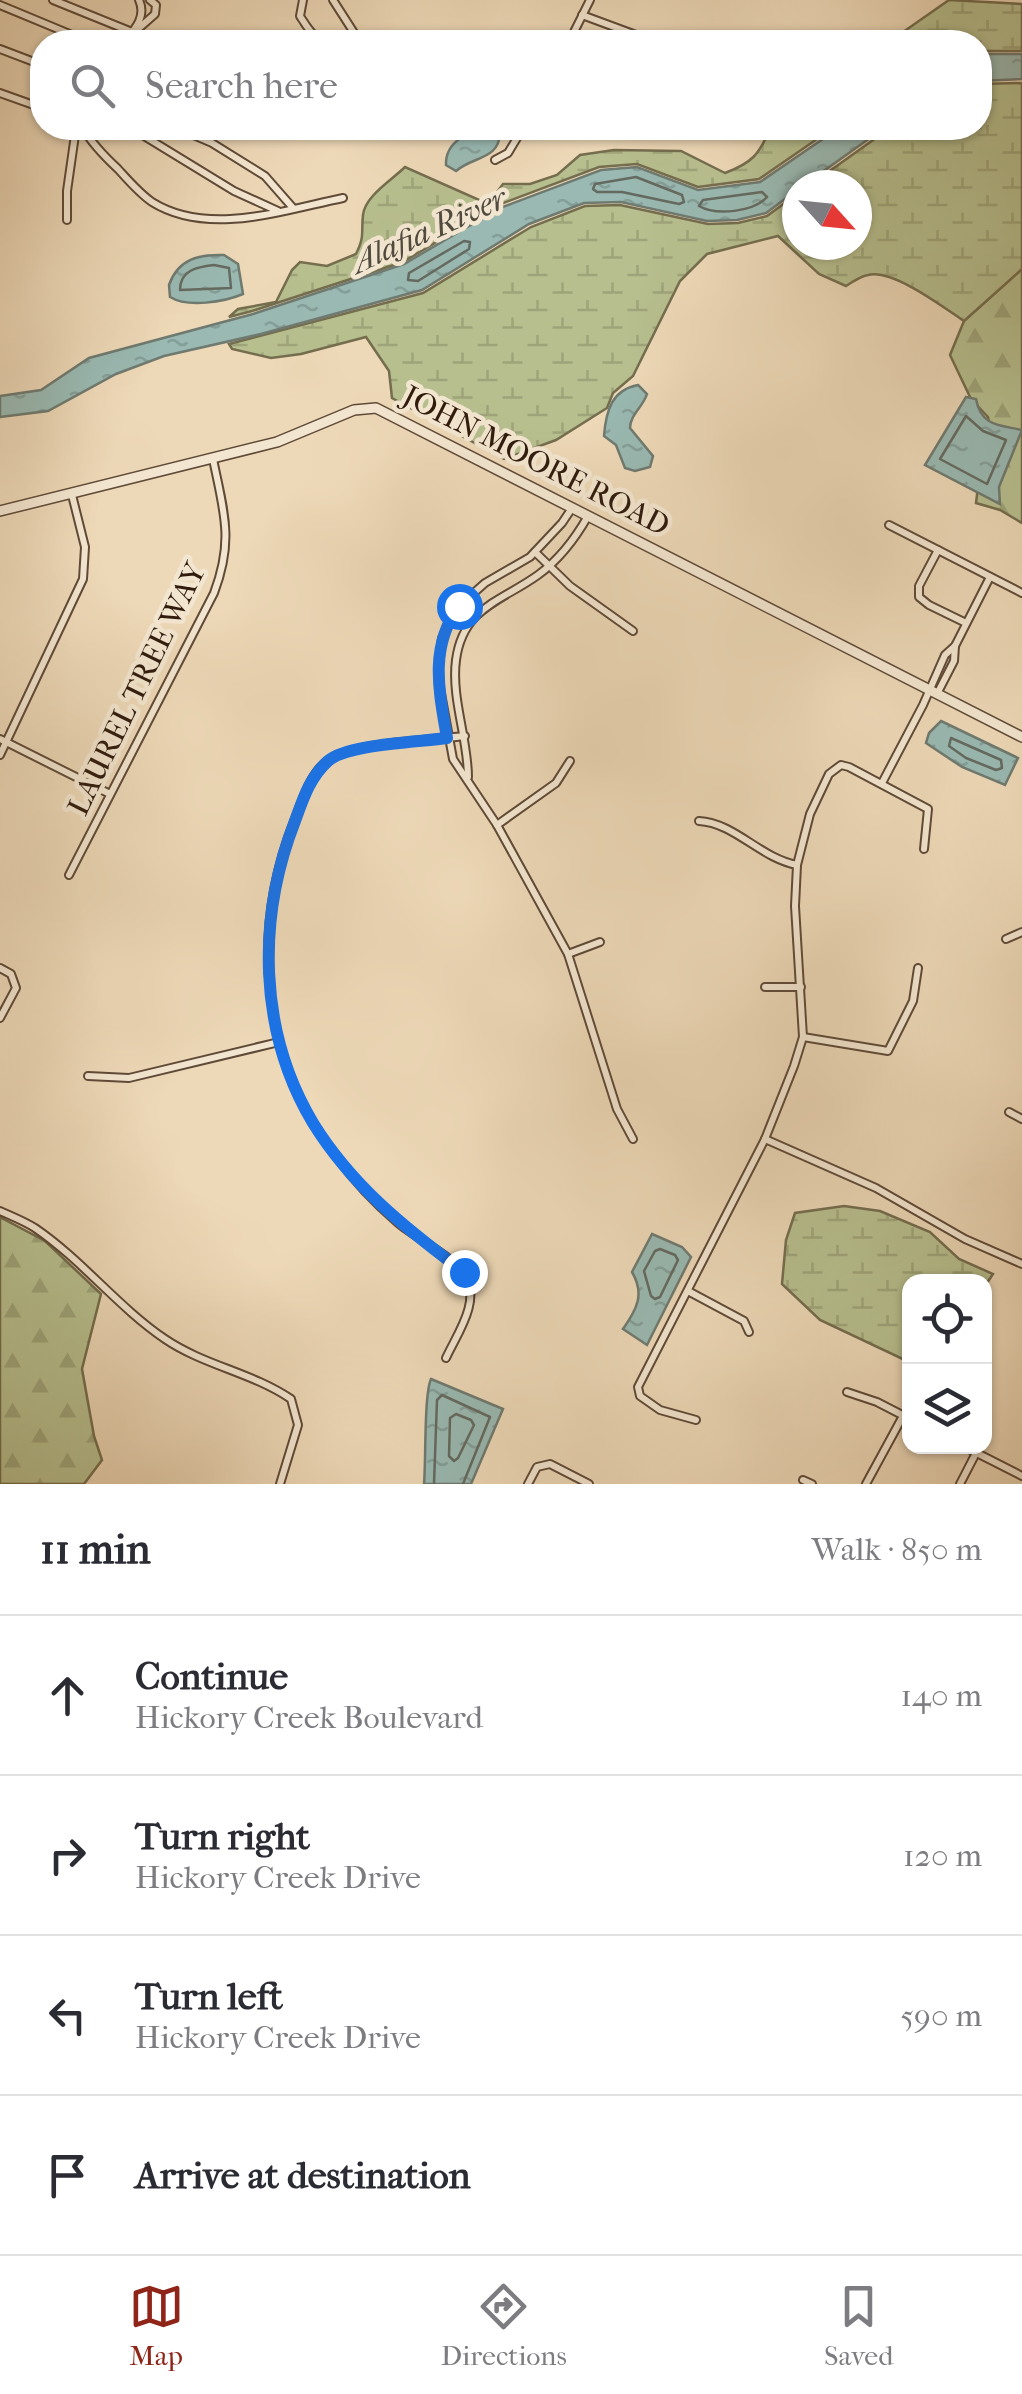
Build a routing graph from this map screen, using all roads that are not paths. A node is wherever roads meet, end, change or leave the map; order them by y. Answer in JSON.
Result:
{"nodes":[{"id":1,"x":53,"y":0,"type":"edge"},
{"id":2,"x":139,"y":0,"type":"edge"},
{"id":3,"x":150,"y":0,"type":"edge"},
{"id":4,"x":303,"y":0,"type":"edge"},
{"id":5,"x":333,"y":0,"type":"edge"},
{"id":6,"x":590,"y":0,"type":"edge"},
{"id":7,"x":0,"y":4,"type":"edge"},
{"id":8,"x":582,"y":16,"type":"junction"},
{"id":9,"x":61,"y":30,"type":"edge"},
{"id":10,"x":127,"y":30,"type":"edge"},
{"id":11,"x":133,"y":30,"type":"edge"},
{"id":12,"x":135,"y":30,"type":"edge"},
{"id":13,"x":309,"y":30,"type":"edge"},
{"id":14,"x":353,"y":30,"type":"edge"},
{"id":15,"x":575,"y":30,"type":"edge"},
{"id":16,"x":621,"y":30,"type":"edge"},
{"id":17,"x":0,"y":49,"type":"edge"},
{"id":18,"x":30,"y":60,"type":"edge"},
{"id":19,"x":0,"y":93,"type":"edge"},
{"id":20,"x":30,"y":104,"type":"edge"},
{"id":21,"x":78,"y":140,"type":"edge"},
{"id":22,"x":89,"y":140,"type":"edge"},
{"id":23,"x":151,"y":140,"type":"edge"},
{"id":24,"x":205,"y":140,"type":"edge"},
{"id":25,"x":516,"y":140,"type":"edge"},
{"id":26,"x":496,"y":160,"type":"dead end"},
{"id":27,"x":343,"y":198,"type":"dead end"},
{"id":28,"x":293,"y":208,"type":"junction"},
{"id":29,"x":278,"y":212,"type":"junction"},
{"id":30,"x":67,"y":220,"type":"dead end"},
{"id":31,"x":214,"y":459,"type":"junction"},
{"id":32,"x":72,"y":495,"type":"junction"},
{"id":33,"x":572,"y":508,"type":"junction"},
{"id":34,"x":0,"y":511,"type":"edge"},
{"id":35,"x":588,"y":516,"type":"junction"},
{"id":36,"x":889,"y":524,"type":"dead end"},
{"id":37,"x":938,"y":550,"type":"junction"},
{"id":38,"x":536,"y":552,"type":"junction"},
{"id":39,"x":549,"y":566,"type":"junction"},
{"id":40,"x":990,"y":577,"type":"junction"},
{"id":41,"x":1022,"y":593,"type":"edge"},
{"id":42,"x":966,"y":623,"type":"junction"},
{"id":43,"x":633,"y":630,"type":"dead end"},
{"id":44,"x":955,"y":646,"type":"junction"},
{"id":45,"x":940,"y":664,"type":"junction"},
{"id":46,"x":950,"y":670,"type":"junction"},
{"id":47,"x":932,"y":693,"type":"junction"},
{"id":48,"x":464,"y":736,"type":"junction"},
{"id":49,"x":1022,"y":737,"type":"edge"},
{"id":50,"x":447,"y":738,"type":"junction"},
{"id":51,"x":3,"y":740,"type":"edge"},
{"id":52,"x":0,"y":755,"type":"edge"},
{"id":53,"x":570,"y":761,"type":"dead end"},
{"id":54,"x":468,"y":778,"type":"junction"},
{"id":55,"x":882,"y":783,"type":"junction"},
{"id":56,"x":111,"y":795,"type":"junction"},
{"id":57,"x":698,"y":820,"type":"dead end"},
{"id":58,"x":496,"y":825,"type":"junction"},
{"id":59,"x":924,"y":849,"type":"dead end"},
{"id":60,"x":797,"y":865,"type":"junction"},
{"id":61,"x":69,"y":875,"type":"dead end"},
{"id":62,"x":1022,"y":932,"type":"edge"},
{"id":63,"x":1006,"y":939,"type":"dead end"},
{"id":64,"x":600,"y":942,"type":"dead end"},
{"id":65,"x":568,"y":954,"type":"junction"},
{"id":66,"x":0,"y":968,"type":"edge"},
{"id":67,"x":918,"y":968,"type":"dead end"},
{"id":68,"x":765,"y":987,"type":"dead end"},
{"id":69,"x":802,"y":987,"type":"junction"},
{"id":70,"x":0,"y":1018,"type":"edge"},
{"id":71,"x":803,"y":1037,"type":"junction"},
{"id":72,"x":278,"y":1042,"type":"junction"},
{"id":73,"x":88,"y":1076,"type":"dead end"},
{"id":74,"x":1008,"y":1112,"type":"dead end"},
{"id":75,"x":1022,"y":1119,"type":"edge"},
{"id":76,"x":633,"y":1139,"type":"dead end"},
{"id":77,"x":764,"y":1140,"type":"junction"},
{"id":78,"x":0,"y":1211,"type":"edge"},
{"id":79,"x":1022,"y":1264,"type":"edge"},
{"id":80,"x":688,"y":1291,"type":"junction"},
{"id":81,"x":749,"y":1332,"type":"dead end"},
{"id":82,"x":446,"y":1358,"type":"dead end"},
{"id":83,"x":847,"y":1392,"type":"dead end"},
{"id":84,"x":902,"y":1416,"type":"edge"},
{"id":85,"x":696,"y":1420,"type":"dead end"},
{"id":86,"x":902,"y":1425,"type":"edge"},
{"id":87,"x":975,"y":1454,"type":"edge"},
{"id":88,"x":978,"y":1454,"type":"edge"},
{"id":89,"x":1022,"y":1476,"type":"edge"},
{"id":90,"x":803,"y":1480,"type":"dead end"},
{"id":91,"x":280,"y":1484,"type":"edge"},
{"id":92,"x":528,"y":1484,"type":"edge"},
{"id":93,"x":589,"y":1484,"type":"edge"},
{"id":94,"x":812,"y":1484,"type":"edge"},
{"id":95,"x":866,"y":1484,"type":"edge"},
{"id":96,"x":960,"y":1484,"type":"edge"}],
"edges":[{"from":1,"to":10,"type":"street"},
{"from":2,"to":11,"type":"street"},
{"from":3,"to":12,"type":"street"},
{"from":4,"to":13,"type":"street"},
{"from":5,"to":14,"type":"street"},
{"from":6,"to":8,"type":"street"},
{"from":7,"to":9,"type":"street"},
{"from":8,"to":15,"type":"street"},
{"from":8,"to":16,"type":"street"},
{"from":17,"to":18,"type":"street"},
{"from":19,"to":20,"type":"street"},
{"from":21,"to":30,"type":"street"},
{"from":22,"to":29,"type":"street"},
{"from":23,"to":29,"type":"street"},
{"from":24,"to":28,"type":"street"},
{"from":25,"to":26,"type":"street"},
{"from":27,"to":28,"type":"street"},
{"from":28,"to":29,"type":"street"},
{"from":31,"to":32,"type":"street","name":"JOHN MOORE ROAD"},
{"from":31,"to":33,"type":"street","name":"JOHN MOORE ROAD"},
{"from":31,"to":56,"type":"street","name":"LAUREL TREE WAY"},
{"from":32,"to":34,"type":"street","name":"JOHN MOORE ROAD"},
{"from":32,"to":51,"type":"street"},
{"from":33,"to":35,"type":"street","name":"JOHN MOORE ROAD"},
{"from":33,"to":38,"type":"street"},
{"from":35,"to":39,"type":"street"},
{"from":35,"to":47,"type":"street","name":"JOHN MOORE ROAD"},
{"from":36,"to":37,"type":"street"},
{"from":37,"to":40,"type":"street"},
{"from":37,"to":42,"type":"street"},
{"from":38,"to":39,"type":"street"},
{"from":38,"to":50,"type":"street"},
{"from":39,"to":43,"type":"street"},
{"from":39,"to":48,"type":"street"},
{"from":40,"to":41,"type":"street"},
{"from":40,"to":42,"type":"street"},
{"from":42,"to":44,"type":"street"},
{"from":44,"to":45,"type":"street"},
{"from":44,"to":46,"type":"street"},
{"from":45,"to":46,"type":"street"},
{"from":45,"to":47,"type":"street"},
{"from":46,"to":47,"type":"street"},
{"from":47,"to":49,"type":"street","name":"JOHN MOORE ROAD"},
{"from":47,"to":55,"type":"street"},
{"from":48,"to":50,"type":"street"},
{"from":48,"to":54,"type":"street"},
{"from":50,"to":54,"type":"street"},
{"from":50,"to":72,"type":"street"},
{"from":51,"to":52,"type":"street"},
{"from":51,"to":56,"type":"street"},
{"from":53,"to":58,"type":"street"},
{"from":54,"to":58,"type":"street"},
{"from":55,"to":59,"type":"street"},
{"from":55,"to":60,"type":"street"},
{"from":56,"to":61,"type":"street","name":"LAUREL TREE WAY"},
{"from":57,"to":60,"type":"street"},
{"from":58,"to":65,"type":"street"},
{"from":60,"to":69,"type":"street"},
{"from":62,"to":63,"type":"street"},
{"from":64,"to":65,"type":"street"},
{"from":65,"to":76,"type":"street"},
{"from":66,"to":70,"type":"street"},
{"from":67,"to":71,"type":"street"},
{"from":68,"to":69,"type":"street"},
{"from":69,"to":71,"type":"street"},
{"from":71,"to":77,"type":"street"},
{"from":72,"to":73,"type":"street"},
{"from":72,"to":82,"type":"street"},
{"from":74,"to":75,"type":"street"},
{"from":77,"to":79,"type":"street"},
{"from":77,"to":80,"type":"street"},
{"from":78,"to":91,"type":"street"},
{"from":80,"to":81,"type":"street"},
{"from":80,"to":85,"type":"street"},
{"from":83,"to":84,"type":"street"},
{"from":86,"to":95,"type":"street"},
{"from":87,"to":96,"type":"street"},
{"from":88,"to":89,"type":"street"},
{"from":90,"to":94,"type":"street"},
{"from":92,"to":93,"type":"street"}]}
